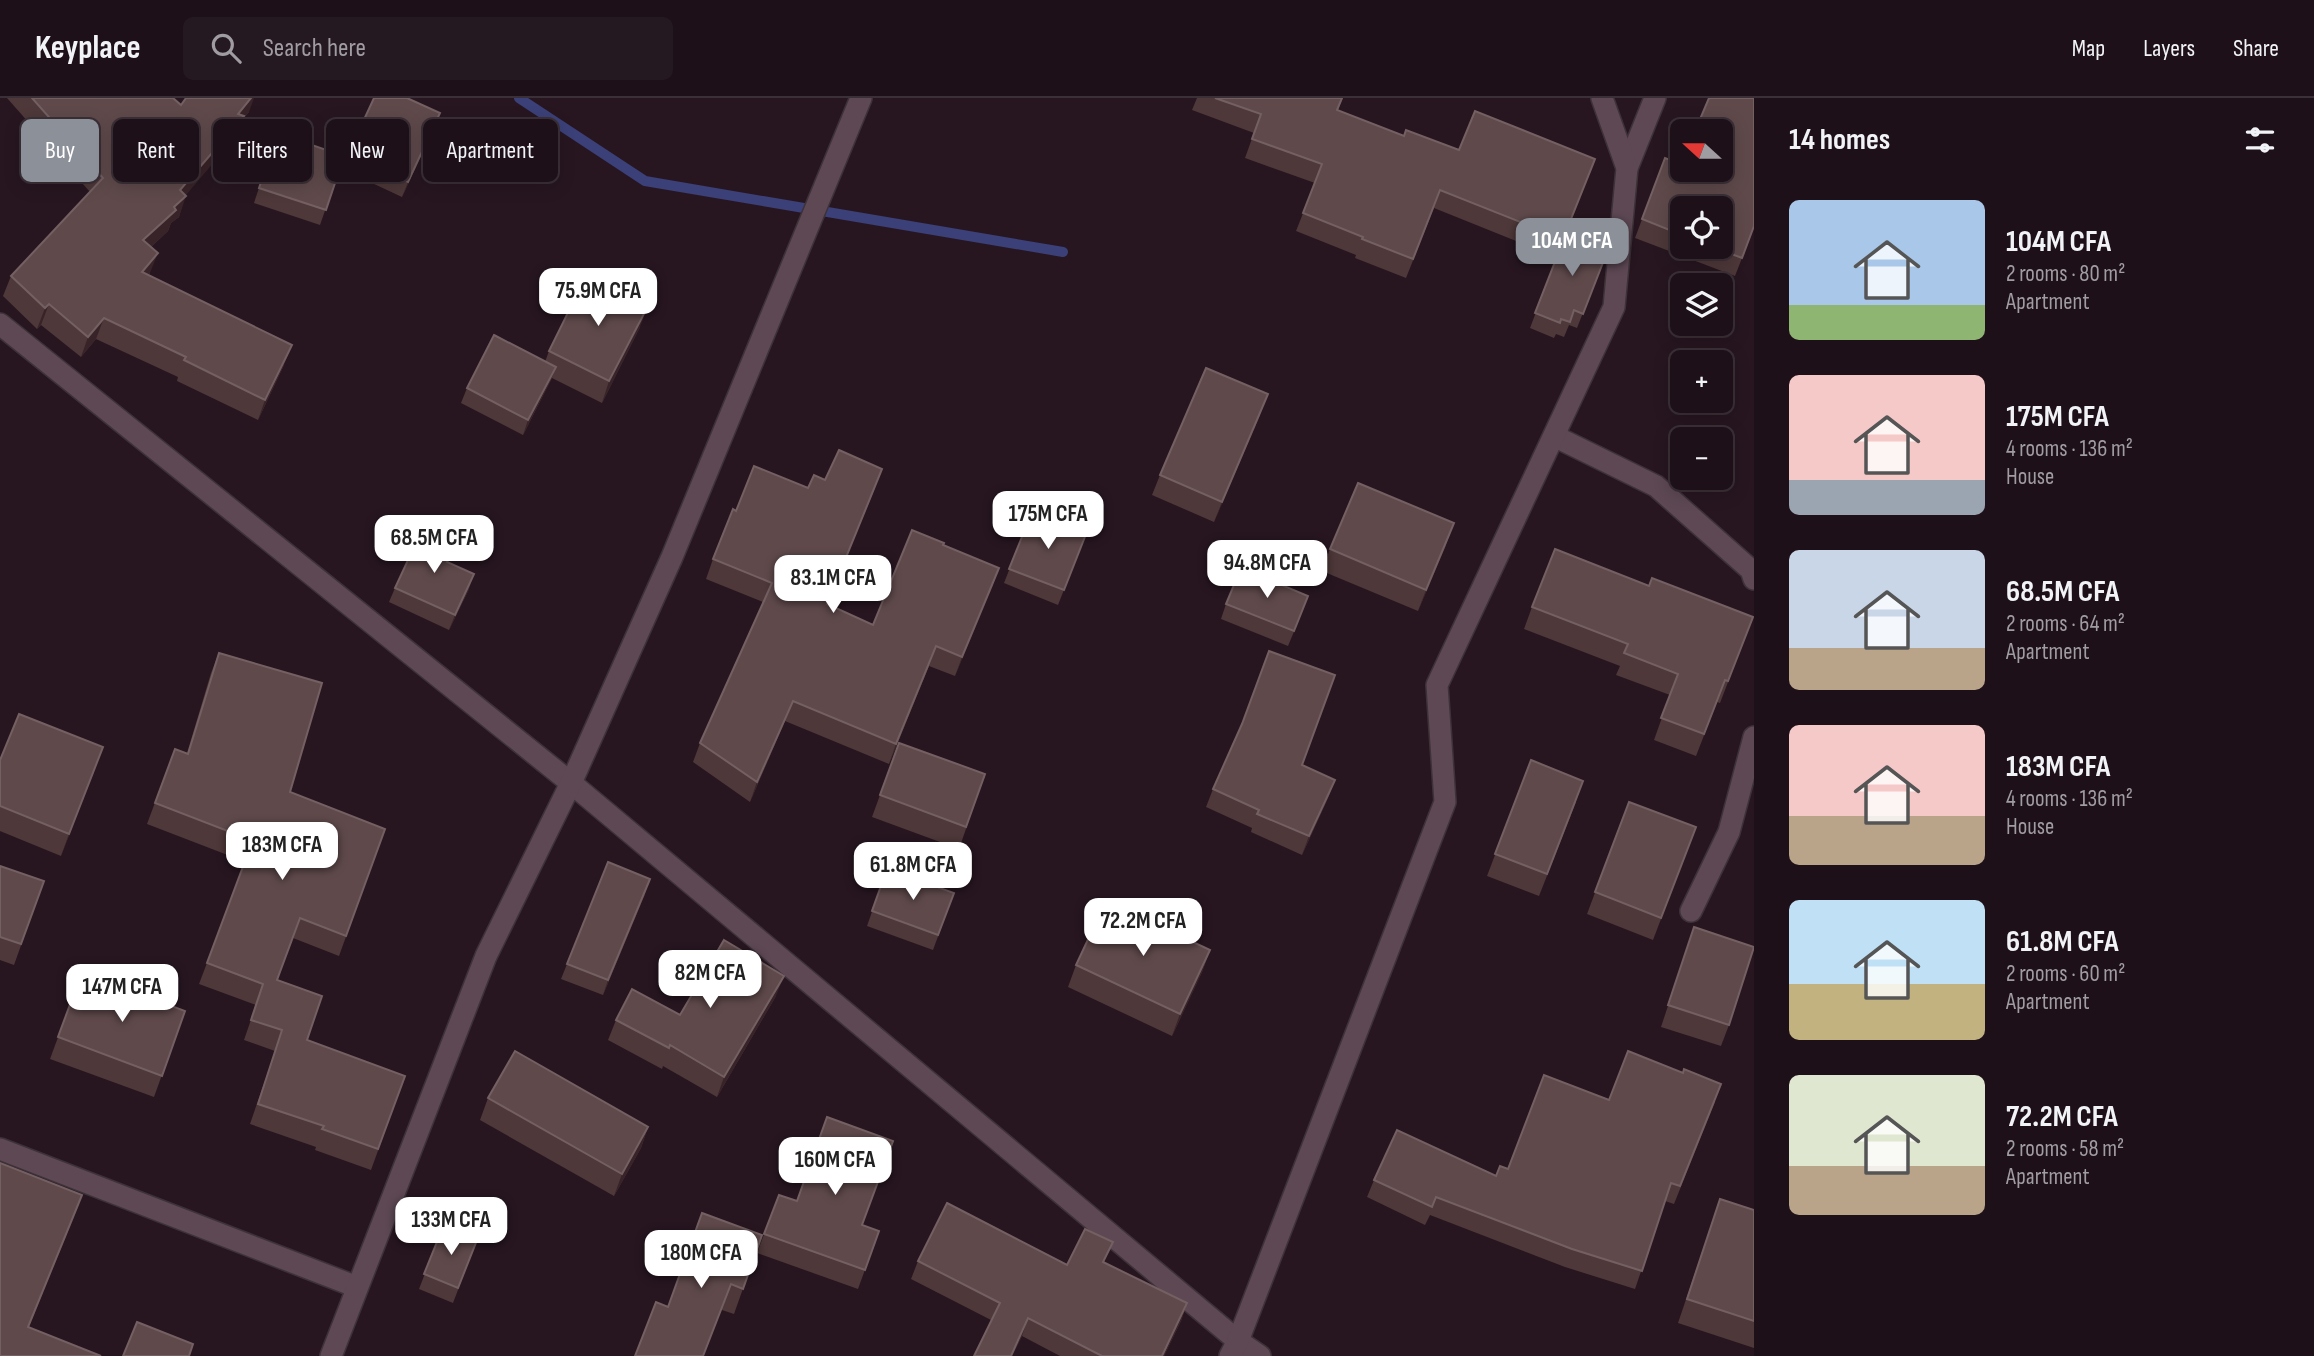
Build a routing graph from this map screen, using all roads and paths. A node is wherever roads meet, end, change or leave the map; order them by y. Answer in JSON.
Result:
{"nodes":[{"id":1,"x":861,"y":98,"type":"edge"},
{"id":2,"x":1602,"y":98,"type":"edge"},
{"id":3,"x":1656,"y":98,"type":"edge"},
{"id":4,"x":1627,"y":167,"type":"junction"},
{"id":5,"x":0,"y":324,"type":"edge"},
{"id":6,"x":1554,"y":436,"type":"junction"},
{"id":7,"x":1754,"y":579,"type":"edge"},
{"id":8,"x":1754,"y":737,"type":"edge"},
{"id":9,"x":571,"y":783,"type":"junction"},
{"id":10,"x":1691,"y":911,"type":"dead end"},
{"id":11,"x":0,"y":1149,"type":"edge"},
{"id":12,"x":357,"y":1287,"type":"junction"},
{"id":13,"x":1234,"y":1349,"type":"edge"},
{"id":14,"x":331,"y":1356,"type":"edge"},
{"id":15,"x":1260,"y":1356,"type":"edge"}],
"edges":[{"from":1,"to":9,"type":"street"},
{"from":2,"to":4,"type":"street"},
{"from":3,"to":4,"type":"street"},
{"from":4,"to":6,"type":"street"},
{"from":5,"to":9,"type":"street"},
{"from":6,"to":7,"type":"street"},
{"from":6,"to":13,"type":"street"},
{"from":8,"to":10,"type":"street"},
{"from":9,"to":12,"type":"street"},
{"from":9,"to":13,"type":"street"},
{"from":11,"to":12,"type":"street"},
{"from":12,"to":14,"type":"street"},
{"from":13,"to":15,"type":"street"}]}
